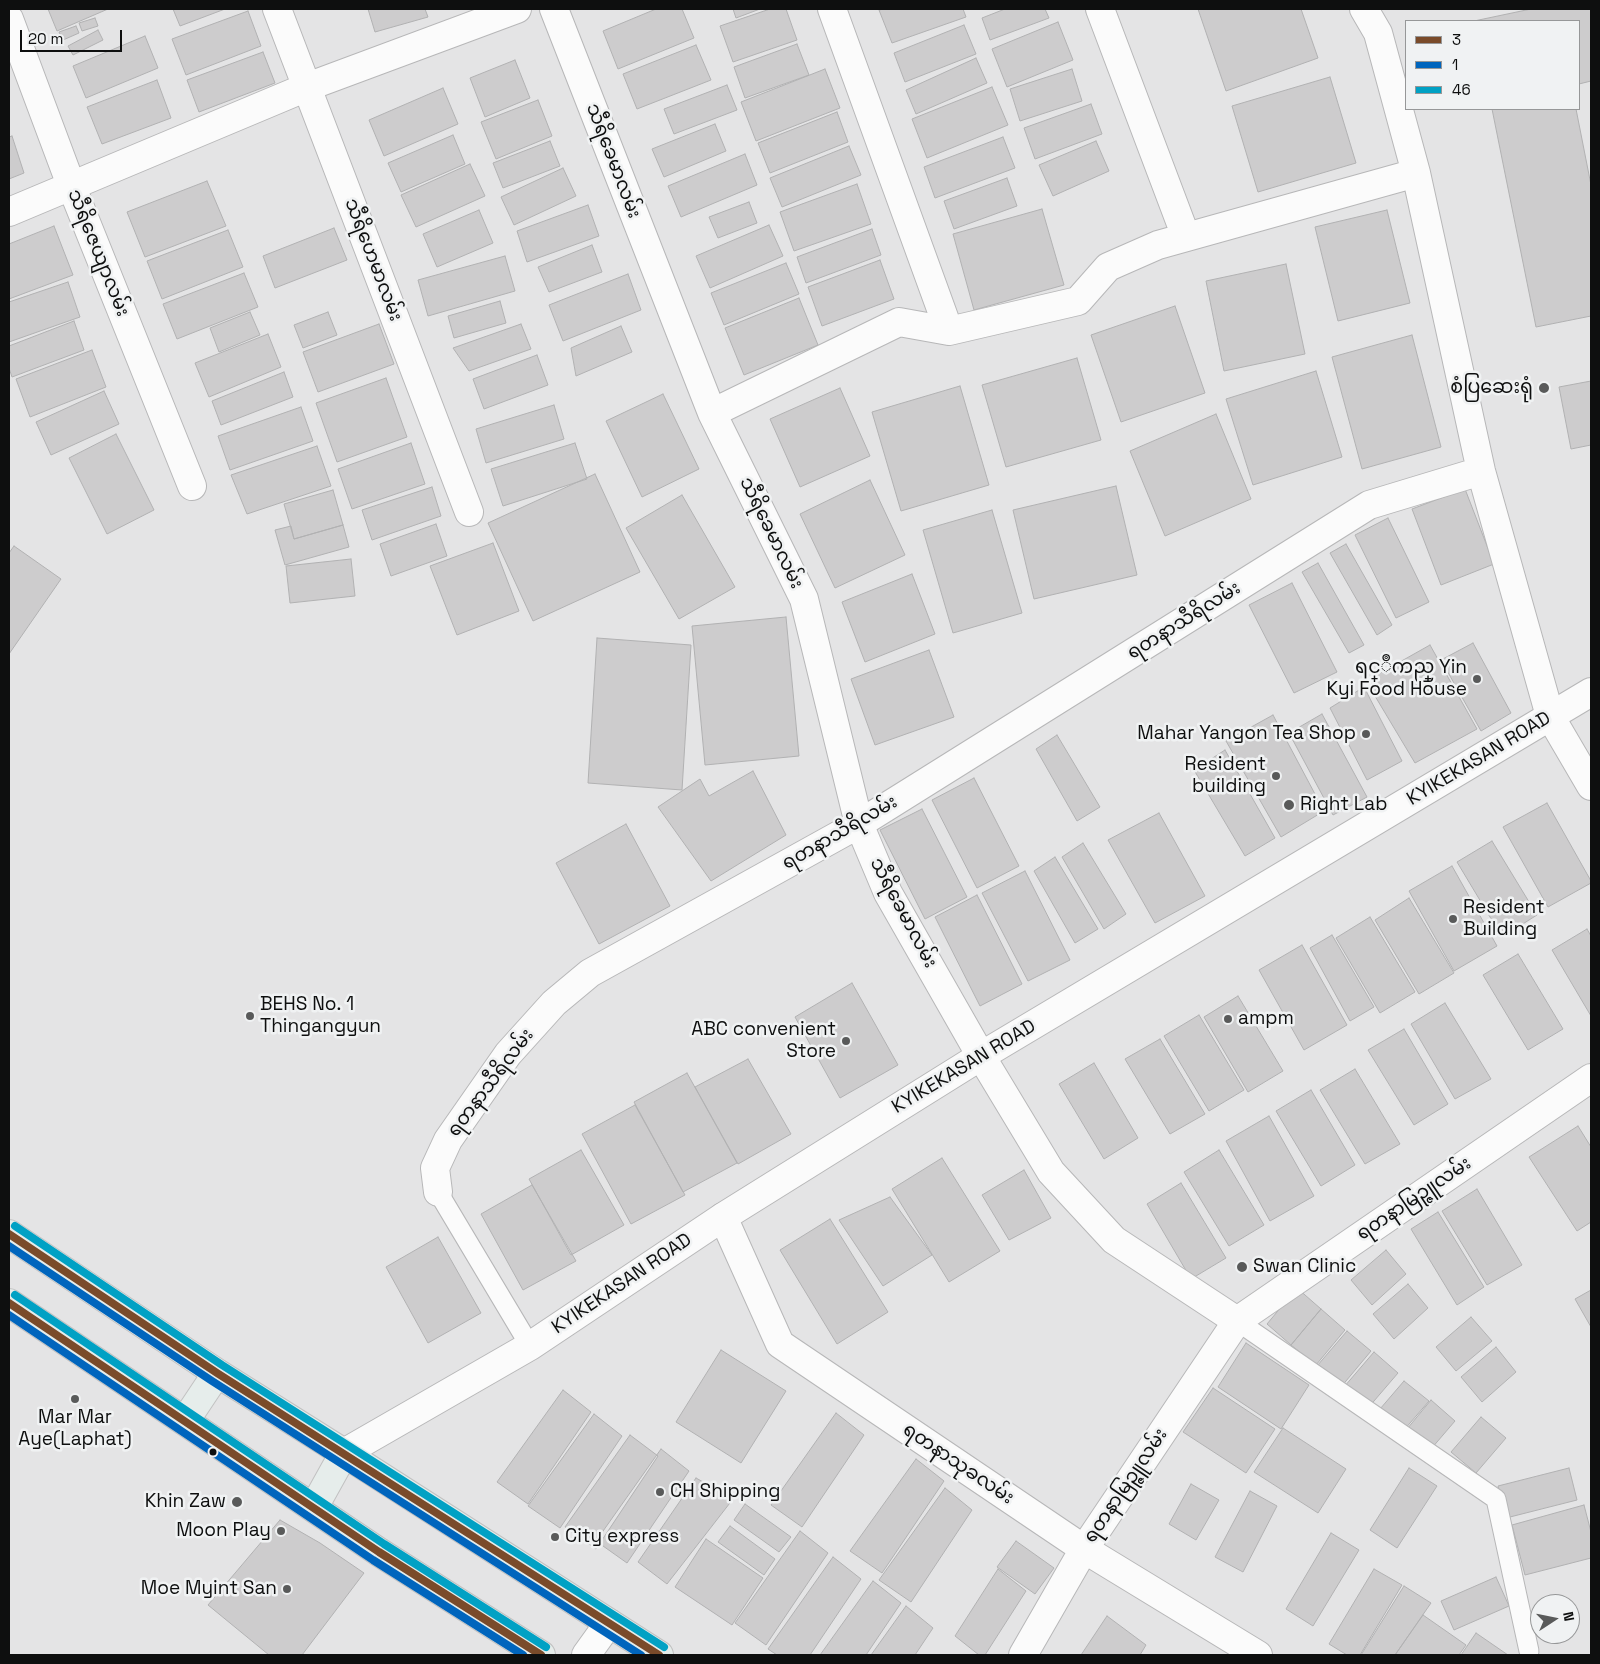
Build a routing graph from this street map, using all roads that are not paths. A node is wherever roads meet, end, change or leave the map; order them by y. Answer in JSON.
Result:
{"nodes":[{"id":1,"x":277,"y":9,"type":"edge"},
{"id":2,"x":517,"y":9,"type":"edge"},
{"id":3,"x":554,"y":9,"type":"edge"},
{"id":4,"x":832,"y":9,"type":"edge"},
{"id":5,"x":1100,"y":9,"type":"edge"},
{"id":6,"x":1364,"y":9,"type":"edge"},
{"id":7,"x":9,"y":19,"type":"edge"},
{"id":8,"x":307,"y":87,"type":"junction"},
{"id":9,"x":1416,"y":174,"type":"junction"},
{"id":10,"x":71,"y":185,"type":"junction"},
{"id":11,"x":9,"y":212,"type":"edge"},
{"id":12,"x":1186,"y":237,"type":"junction"},
{"id":13,"x":949,"y":331,"type":"junction"},
{"id":14,"x":712,"y":413,"type":"junction"},
{"id":15,"x":1481,"y":470,"type":"junction"},
{"id":16,"x":192,"y":486,"type":"dead end"},
{"id":17,"x":469,"y":512,"type":"dead end"},
{"id":18,"x":1591,"y":692,"type":"edge"},
{"id":19,"x":1550,"y":716,"type":"junction"},
{"id":20,"x":1591,"y":786,"type":"edge"},
{"id":21,"x":859,"y":824,"type":"junction"},
{"id":22,"x":981,"y":1056,"type":"junction"},
{"id":23,"x":1591,"y":1078,"type":"edge"},
{"id":24,"x":438,"y":1192,"type":"joint"},
{"id":25,"x":724,"y":1217,"type":"junction"},
{"id":26,"x":9,"y":1234,"type":"edge"},
{"id":27,"x":9,"y":1303,"type":"edge"},
{"id":28,"x":1236,"y":1321,"type":"junction"},
{"id":29,"x":530,"y":1346,"type":"junction"},
{"id":30,"x":217,"y":1373,"type":"junction"},
{"id":31,"x":185,"y":1421,"type":"junction"},
{"id":32,"x":344,"y":1453,"type":"junction"},
{"id":33,"x":314,"y":1507,"type":"junction"},
{"id":34,"x":1084,"y":1549,"type":"junction"},
{"id":35,"x":609,"y":1623,"type":"junction"},
{"id":36,"x":1529,"y":1651,"type":"dead end"},
{"id":37,"x":541,"y":1655,"type":"edge"},
{"id":38,"x":586,"y":1655,"type":"edge"},
{"id":39,"x":659,"y":1655,"type":"edge"},
{"id":40,"x":1023,"y":1655,"type":"edge"},
{"id":41,"x":1258,"y":1655,"type":"edge"}],
"edges":[{"from":1,"to":8,"type":"street","name":"သီရိဟေမာလမ်း"},
{"from":2,"to":8,"type":"street"},
{"from":3,"to":14,"type":"street","name":"သီရိခေမာလမ်း"},
{"from":4,"to":13,"type":"street"},
{"from":5,"to":12,"type":"street"},
{"from":6,"to":9,"type":"street"},
{"from":7,"to":10,"type":"street","name":"သီရိဇေယျာလမ်း"},
{"from":8,"to":10,"type":"street"},
{"from":8,"to":17,"type":"street","name":"သီရိဟေမာလမ်း"},
{"from":9,"to":12,"type":"street"},
{"from":9,"to":15,"type":"street"},
{"from":10,"to":11,"type":"street"},
{"from":10,"to":16,"type":"street","name":"သီရိဇေယျာလမ်း"},
{"from":12,"to":13,"type":"street"},
{"from":13,"to":14,"type":"street"},
{"from":14,"to":21,"type":"street","name":"သီရိခေမာလမ်း"},
{"from":15,"to":19,"type":"street"},
{"from":15,"to":21,"type":"street","name":"ရတနာသီရိလမ်း"},
{"from":18,"to":19,"type":"street","name":"KYIKEKASAN ROAD"},
{"from":19,"to":20,"type":"street"},
{"from":19,"to":22,"type":"street","name":"KYIKEKASAN ROAD"},
{"from":21,"to":22,"type":"street","name":"သီရိခေမာလမ်း"},
{"from":21,"to":24,"type":"street","name":"ရတနာသီရိလမ်း"},
{"from":22,"to":25,"type":"street","name":"KYIKEKASAN ROAD"},
{"from":22,"to":28,"type":"street"},
{"from":23,"to":28,"type":"street","name":"ရတနာမြဉ္ဇူလမ်း"},
{"from":24,"to":29,"type":"lane","name":"ရတနာသီရိလမ်း"},
{"from":25,"to":29,"type":"street","name":"KYIKEKASAN ROAD"},
{"from":25,"to":34,"type":"street","name":"ရတနာသုခလမ်း"},
{"from":26,"to":30,"type":"main road"},
{"from":27,"to":31,"type":"main road"},
{"from":28,"to":34,"type":"street","name":"ရတနာမြဉ္ဇူလမ်း"},
{"from":28,"to":36,"type":"lane"},
{"from":29,"to":32,"type":"street","name":"KYIKEKASAN ROAD"},
{"from":30,"to":31,"type":"main road"},
{"from":30,"to":32,"type":"main road"},
{"from":31,"to":33,"type":"main road"},
{"from":32,"to":33,"type":"main road"},
{"from":32,"to":35,"type":"main road"},
{"from":33,"to":37,"type":"main road"},
{"from":34,"to":40,"type":"street","name":"ရတနာမြဉ္ဇူလမ်း"},
{"from":34,"to":41,"type":"street","name":"ရတနာသုခလမ်း"},
{"from":35,"to":38,"type":"street"},
{"from":35,"to":39,"type":"main road"}]}
